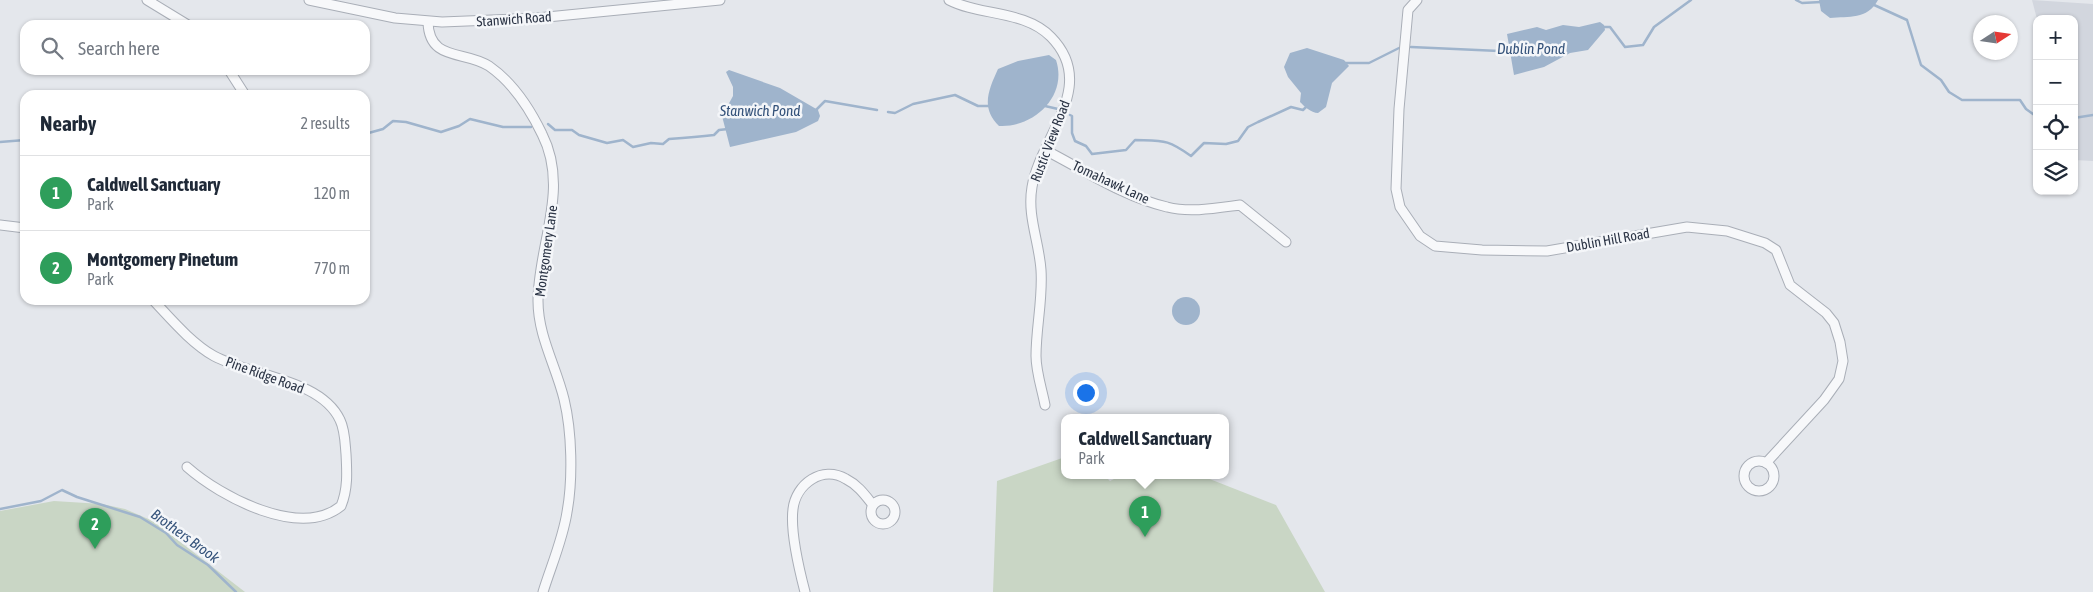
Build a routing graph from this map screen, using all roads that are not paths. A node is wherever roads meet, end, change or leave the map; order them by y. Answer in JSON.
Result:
{"nodes":[{"id":1,"x":147,"y":0,"type":"edge"},
{"id":2,"x":309,"y":0,"type":"edge"},
{"id":3,"x":720,"y":0,"type":"edge"},
{"id":4,"x":949,"y":0,"type":"edge"},
{"id":5,"x":1418,"y":0,"type":"edge"},
{"id":6,"x":963,"y":2,"type":"edge"},
{"id":7,"x":656,"y":4,"type":"edge"},
{"id":8,"x":180,"y":20,"type":"edge"},
{"id":9,"x":428,"y":22,"type":"junction"},
{"id":10,"x":232,"y":75,"type":"edge"},
{"id":11,"x":242,"y":90,"type":"edge"},
{"id":12,"x":1045,"y":150,"type":"junction"},
{"id":13,"x":0,"y":225,"type":"edge"},
{"id":14,"x":20,"y":227,"type":"edge"},
{"id":15,"x":1286,"y":242,"type":"dead end"},
{"id":16,"x":158,"y":305,"type":"edge"},
{"id":17,"x":1045,"y":405,"type":"dead end"},
{"id":18,"x":1766,"y":463,"type":"dead end"},
{"id":19,"x":188,"y":467,"type":"dead end"},
{"id":20,"x":873,"y":505,"type":"dead end"},
{"id":21,"x":543,"y":592,"type":"edge"},
{"id":22,"x":805,"y":592,"type":"edge"}],
"edges":[{"from":1,"to":8,"type":"street"},
{"from":2,"to":9,"type":"street","name":"Stanwich Road"},
{"from":3,"to":7,"type":"street","name":"Stanwich Road"},
{"from":4,"to":6,"type":"street","name":"Rustic View Road"},
{"from":5,"to":18,"type":"street","name":"Dublin Hill Road"},
{"from":6,"to":12,"type":"street","name":"Rustic View Road"},
{"from":7,"to":9,"type":"street","name":"Stanwich Road"},
{"from":9,"to":21,"type":"street","name":"Montgomery Lane"},
{"from":10,"to":11,"type":"street"},
{"from":12,"to":15,"type":"street","name":"Tomahawk Lane"},
{"from":12,"to":17,"type":"street","name":"Rustic View Road"},
{"from":13,"to":14,"type":"street"},
{"from":16,"to":19,"type":"street","name":"Pine Ridge Road"},
{"from":20,"to":22,"type":"street"}]}
